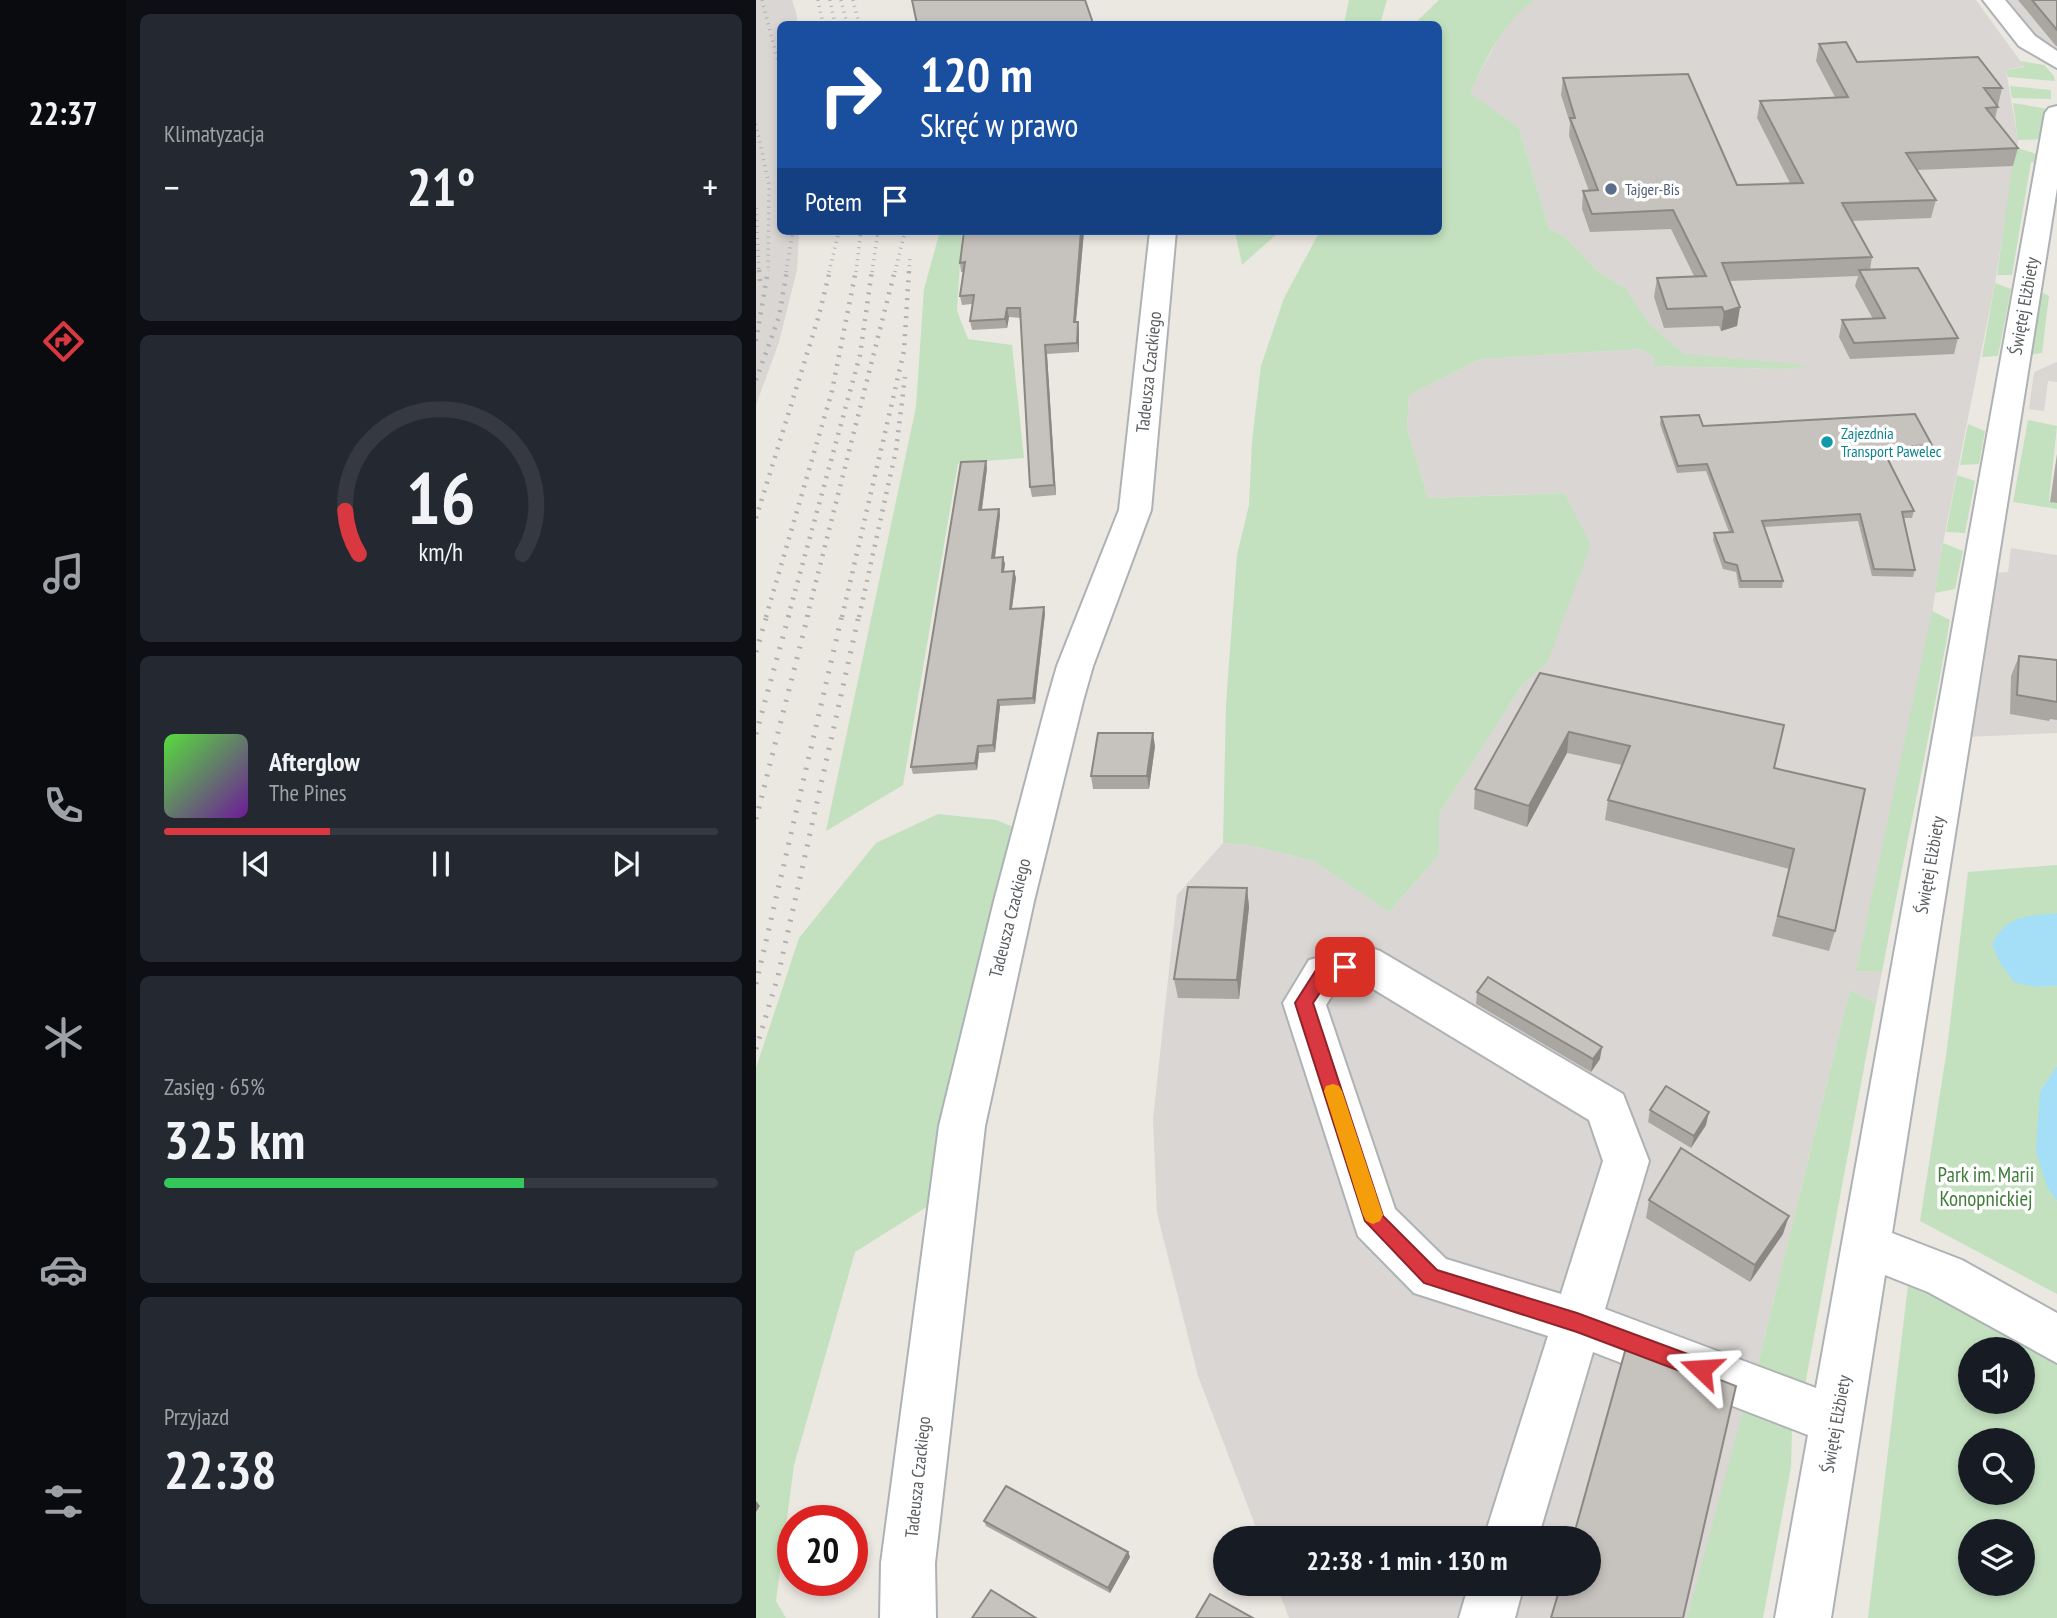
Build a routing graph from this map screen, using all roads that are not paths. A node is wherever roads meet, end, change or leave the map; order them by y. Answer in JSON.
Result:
{"nodes":[{"id":1,"x":1994,"y":0,"type":"edge"},
{"id":2,"x":2057,"y":61,"type":"edge"},
{"id":3,"x":2057,"y":113,"type":"edge"},
{"id":4,"x":1163,"y":235,"type":"edge"},
{"id":5,"x":1866,"y":1245,"type":"junction"},
{"id":6,"x":1577,"y":1322,"type":"junction"},
{"id":7,"x":2057,"y":1339,"type":"edge"},
{"id":8,"x":1836,"y":1422,"type":"junction"},
{"id":9,"x":1515,"y":1526,"type":"edge"},
{"id":10,"x":1493,"y":1596,"type":"edge"},
{"id":11,"x":908,"y":1618,"type":"edge"},
{"id":12,"x":1487,"y":1618,"type":"edge"},
{"id":13,"x":1803,"y":1618,"type":"edge"}],
"edges":[{"from":1,"to":2,"type":"street"},
{"from":3,"to":5,"type":"street","name":"Świętej Elżbiety"},
{"from":4,"to":11,"type":"street","name":"Tadeusza Czackiego"},
{"from":5,"to":7,"type":"street"},
{"from":5,"to":8,"type":"street","name":"Świętej Elżbiety"},
{"from":6,"to":6,"type":"street"},
{"from":6,"to":8,"type":"street"},
{"from":6,"to":9,"type":"street"},
{"from":8,"to":13,"type":"street","name":"Świętej Elżbiety"},
{"from":10,"to":12,"type":"street"}]}
